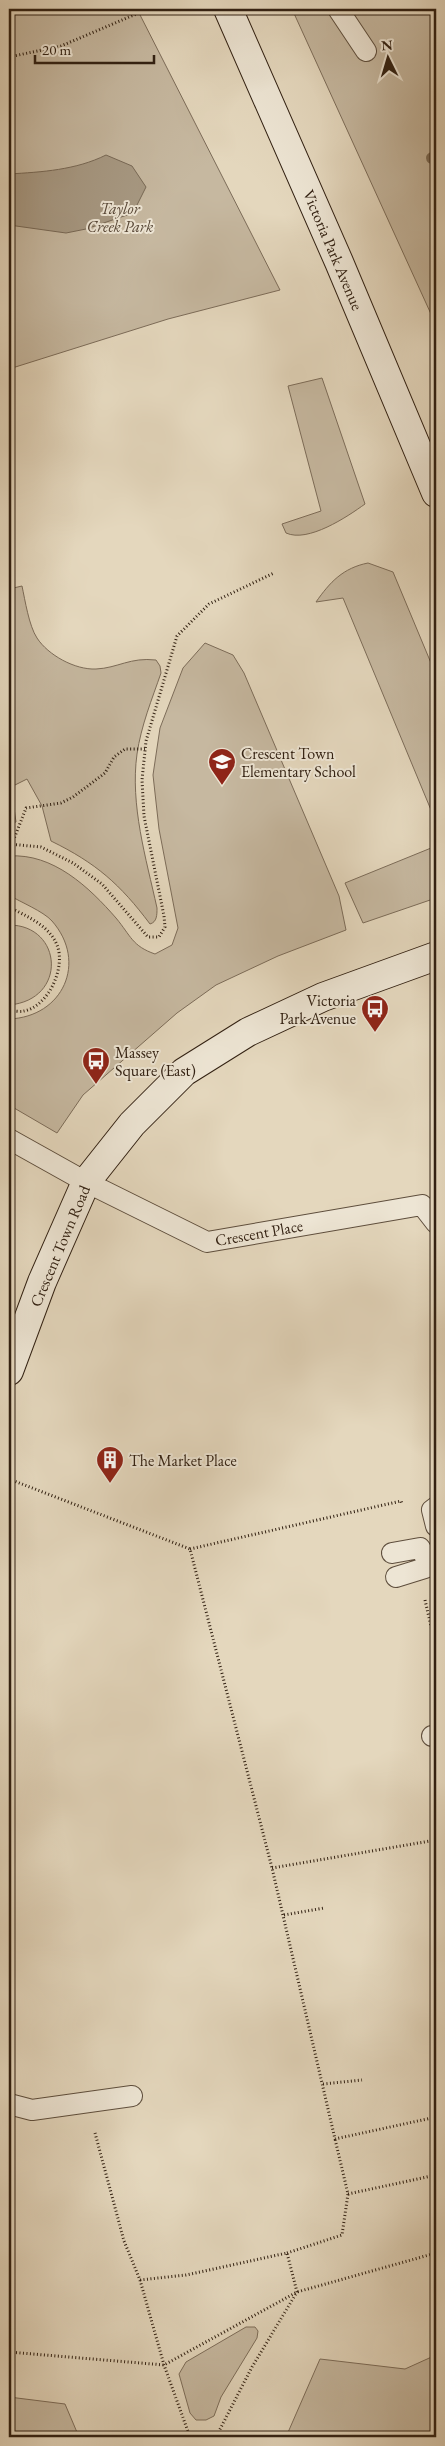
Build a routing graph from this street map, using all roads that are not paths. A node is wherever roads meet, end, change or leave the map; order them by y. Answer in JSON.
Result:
{"nodes":[{"id":1,"x":228,"y":9,"type":"edge"},
{"id":2,"x":338,"y":9,"type":"edge"},
{"id":3,"x":366,"y":51,"type":"dead end"},
{"id":4,"x":436,"y":492,"type":"edge"},
{"id":5,"x":436,"y":956,"type":"edge"},
{"id":6,"x":9,"y":1139,"type":"edge"},
{"id":7,"x":86,"y":1182,"type":"junction"},
{"id":8,"x":436,"y":1223,"type":"edge"},
{"id":9,"x":9,"y":1371,"type":"edge"},
{"id":10,"x":436,"y":1507,"type":"edge"},
{"id":11,"x":436,"y":1526,"type":"edge"},
{"id":12,"x":392,"y":1553,"type":"dead end"},
{"id":13,"x":423,"y":1558,"type":"edge"},
{"id":14,"x":396,"y":1577,"type":"dead end"},
{"id":15,"x":132,"y":2096,"type":"dead end"},
{"id":16,"x":9,"y":2104,"type":"edge"}],
"edges":[{"from":1,"to":4,"type":"street","name":"Victoria Park Avenue"},
{"from":2,"to":3,"type":"lane"},
{"from":5,"to":7,"type":"street","name":"Crescent Town Road"},
{"from":6,"to":7,"type":"lane"},
{"from":7,"to":8,"type":"lane","name":"Crescent Place"},
{"from":7,"to":9,"type":"street","name":"Crescent Town Road"},
{"from":10,"to":11,"type":"lane"},
{"from":12,"to":13,"type":"lane"},
{"from":13,"to":14,"type":"lane"},
{"from":15,"to":16,"type":"lane"}]}
